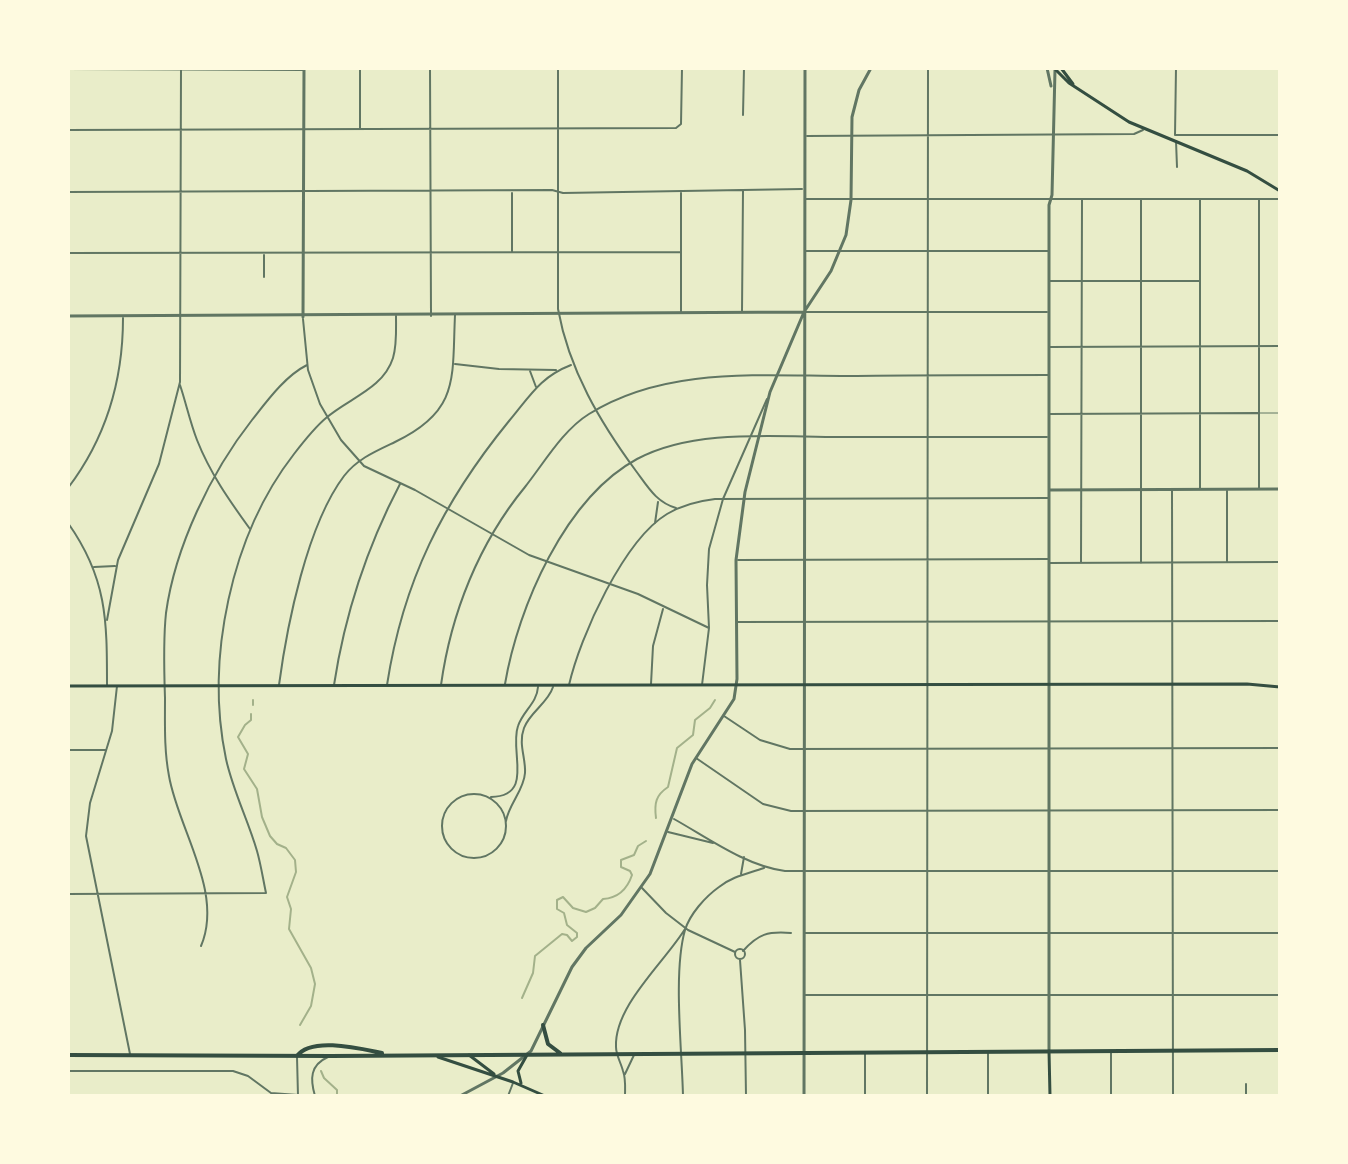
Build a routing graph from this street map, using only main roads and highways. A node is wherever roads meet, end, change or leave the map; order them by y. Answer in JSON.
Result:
{"nodes":[{"id":1,"x":1048,"y":68,"type":"edge"},
{"id":2,"x":1058,"y":69,"type":"edge"},
{"id":3,"x":1280,"y":191,"type":"edge"},
{"id":4,"x":68,"y":686,"type":"edge"},
{"id":5,"x":1280,"y":687,"type":"edge"},
{"id":6,"x":543,"y":1025,"type":"road end"},
{"id":7,"x":1280,"y":1050,"type":"edge"},
{"id":8,"x":1049,"y":1051,"type":"junction"},
{"id":9,"x":68,"y":1055,"type":"edge"},
{"id":10,"x":430,"y":1055,"type":"junction"},
{"id":11,"x":469,"y":1055,"type":"junction"},
{"id":12,"x":527,"y":1055,"type":"junction"},
{"id":13,"x":567,"y":1055,"type":"junction"},
{"id":14,"x":297,"y":1056,"type":"junction"},
{"id":15,"x":392,"y":1056,"type":"junction"},
{"id":16,"x":497,"y":1076,"type":"junction"},
{"id":17,"x":528,"y":1088,"type":"junction"},
{"id":18,"x":545,"y":1096,"type":"edge"},
{"id":19,"x":1050,"y":1096,"type":"edge"}],
"edges":[{"from":1,"to":2,"type":"main road"},
{"from":2,"to":3,"type":"main road"},
{"from":4,"to":5,"type":"main road"},
{"from":6,"to":13,"type":"highway"},
{"from":7,"to":8,"type":"highway"},
{"from":8,"to":13,"type":"highway"},
{"from":8,"to":19,"type":"main road"},
{"from":9,"to":14,"type":"highway"},
{"from":10,"to":11,"type":"highway"},
{"from":10,"to":15,"type":"highway"},
{"from":10,"to":16,"type":"main road"},
{"from":11,"to":12,"type":"highway"},
{"from":11,"to":16,"type":"main road"},
{"from":12,"to":13,"type":"highway"},
{"from":12,"to":17,"type":"main road"},
{"from":14,"to":15,"type":"highway"},
{"from":14,"to":15,"type":"highway"},
{"from":16,"to":17,"type":"main road"},
{"from":17,"to":18,"type":"main road"}]}
